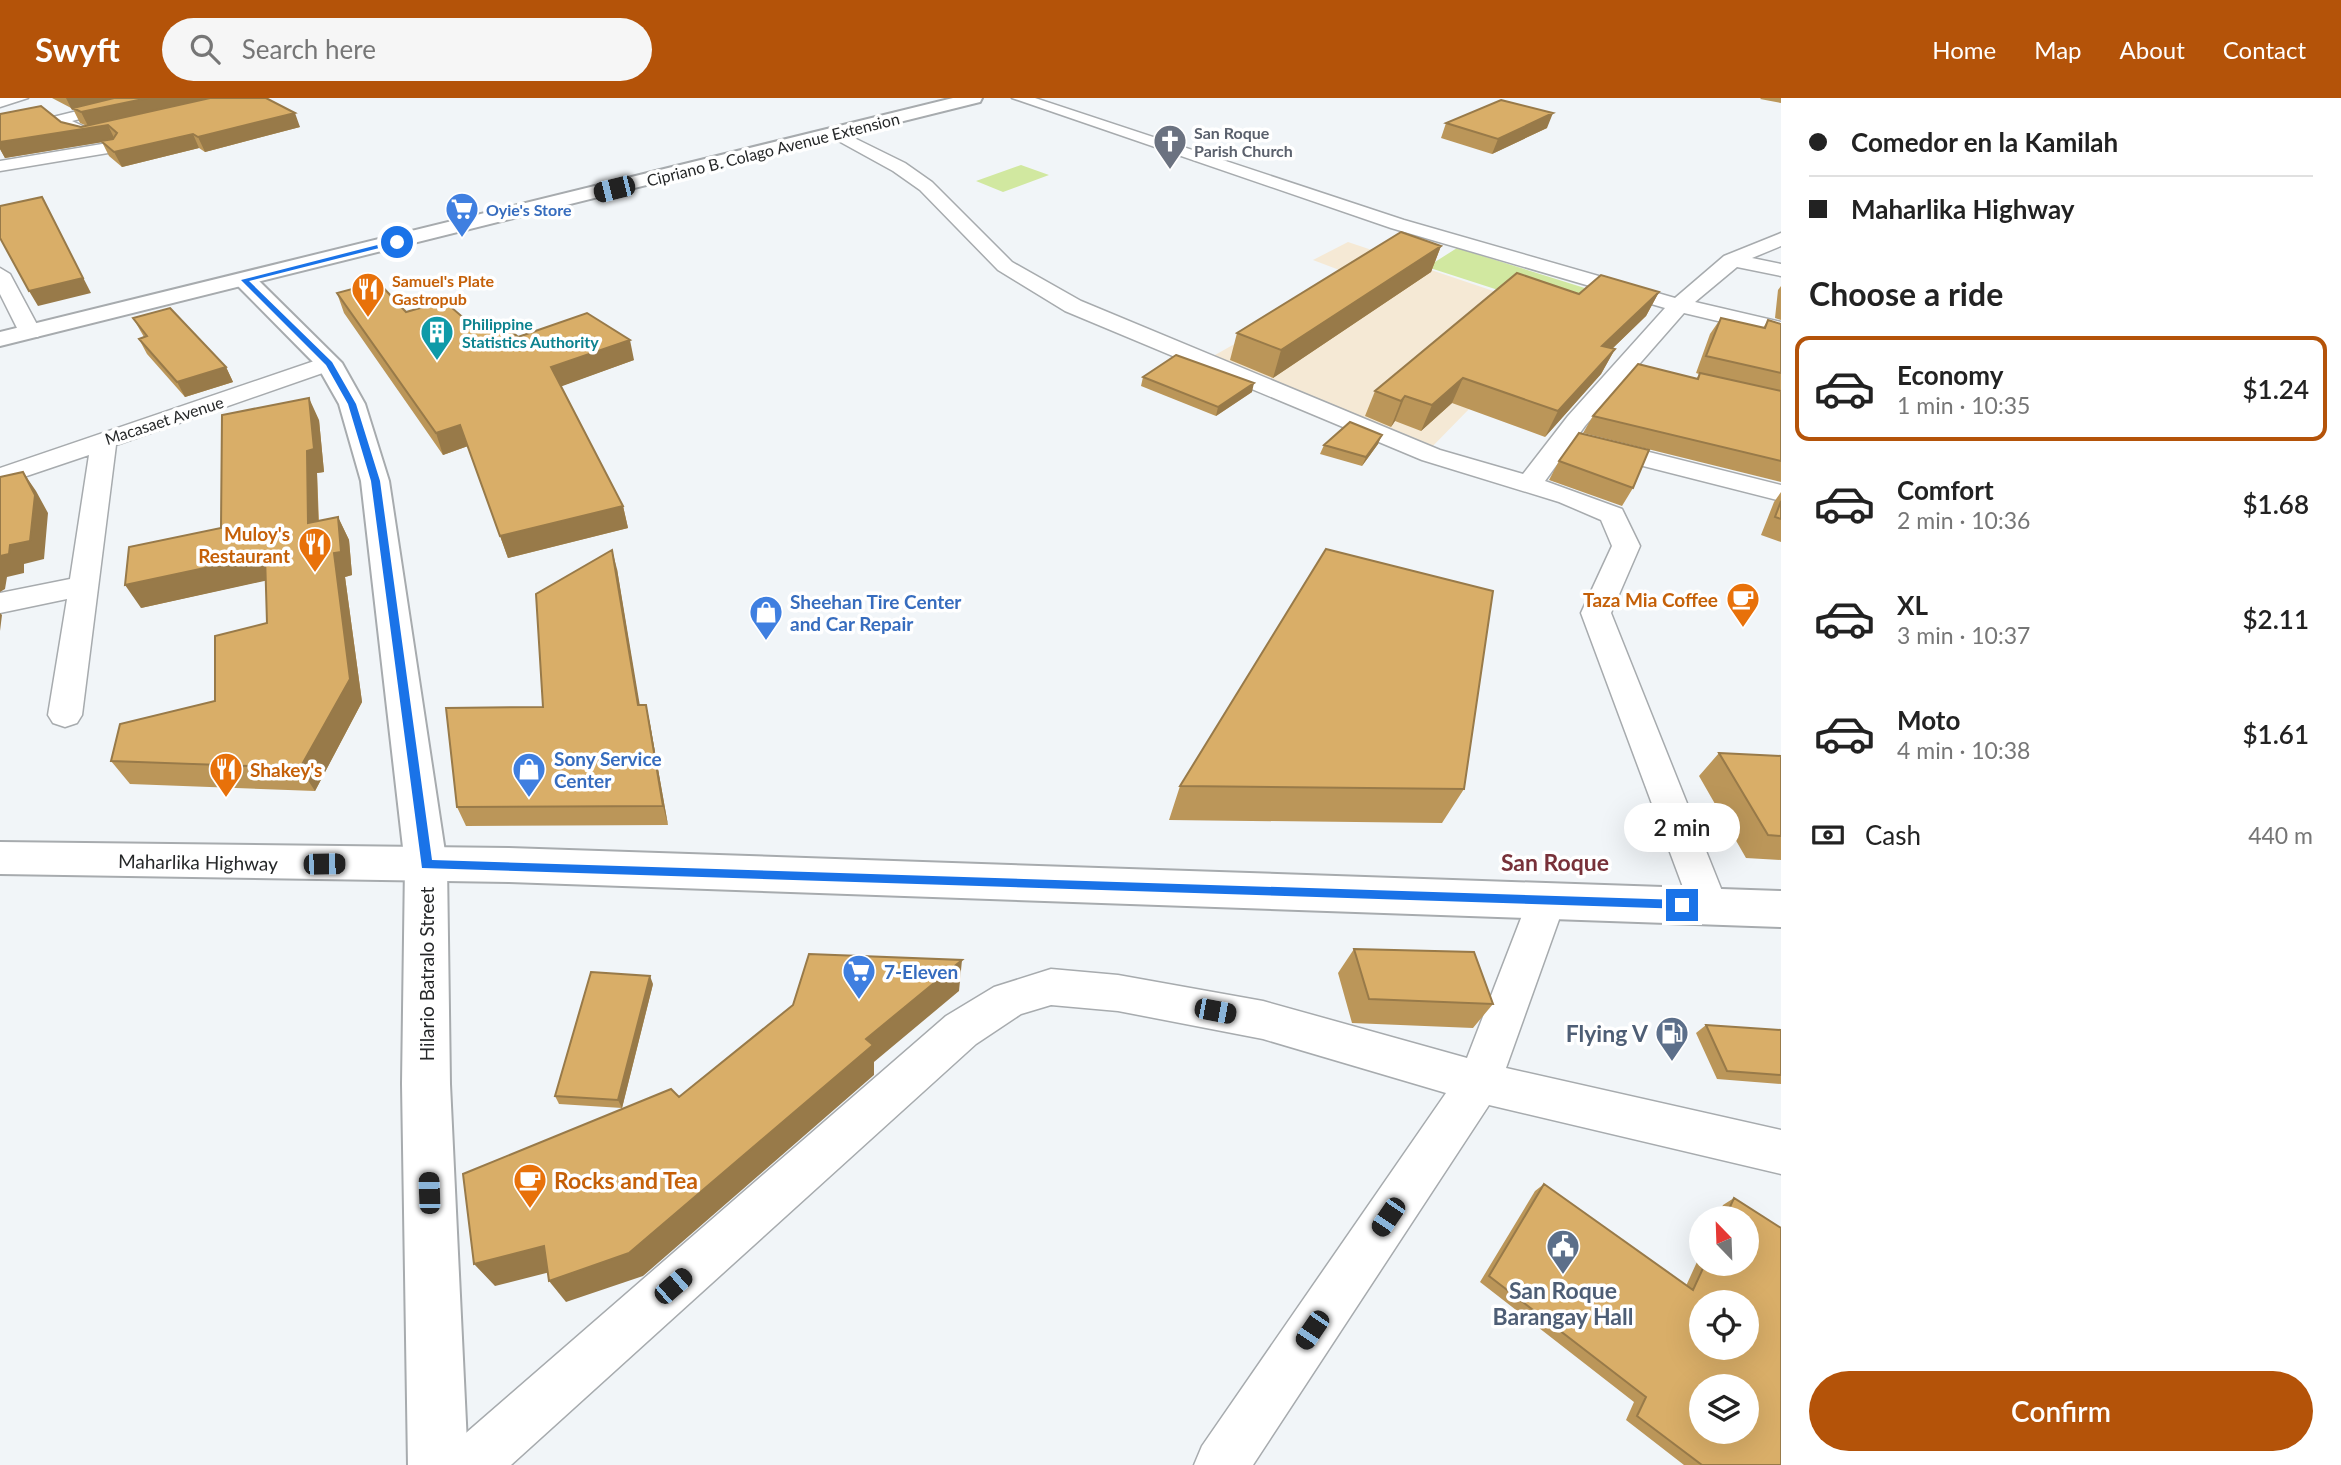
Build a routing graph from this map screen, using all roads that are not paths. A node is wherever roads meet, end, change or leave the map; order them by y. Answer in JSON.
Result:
{"nodes":[{"id":1,"x":20,"y":98,"type":"edge"},
{"id":2,"x":149,"y":98,"type":"edge"},
{"id":3,"x":974,"y":98,"type":"edge"},
{"id":4,"x":1020,"y":98,"type":"edge"},
{"id":5,"x":0,"y":102,"type":"edge"},
{"id":6,"x":76,"y":132,"type":"junction"},
{"id":7,"x":832,"y":134,"type":"junction"},
{"id":8,"x":51,"y":137,"type":"edge"},
{"id":9,"x":0,"y":166,"type":"edge"},
{"id":10,"x":1781,"y":239,"type":"edge"},
{"id":11,"x":1731,"y":260,"type":"junction"},
{"id":12,"x":1781,"y":270,"type":"edge"},
{"id":13,"x":0,"y":274,"type":"edge"},
{"id":14,"x":245,"y":280,"type":"junction"},
{"id":15,"x":1676,"y":306,"type":"junction"},
{"id":16,"x":1781,"y":329,"type":"edge"},
{"id":17,"x":30,"y":332,"type":"junction"},
{"id":18,"x":0,"y":339,"type":"edge"},
{"id":19,"x":329,"y":363,"type":"junction"},
{"id":20,"x":1625,"y":366,"type":"junction"},
{"id":21,"x":1651,"y":372,"type":"edge"},
{"id":22,"x":1560,"y":438,"type":"junction"},
{"id":23,"x":104,"y":440,"type":"junction"},
{"id":24,"x":1535,"y":476,"type":"dead end"},
{"id":25,"x":0,"y":477,"type":"edge"},
{"id":26,"x":1781,"y":494,"type":"edge"},
{"id":27,"x":82,"y":586,"type":"junction"},
{"id":28,"x":0,"y":603,"type":"edge"},
{"id":29,"x":65,"y":715,"type":"dead end"},
{"id":30,"x":0,"y":858,"type":"edge"},
{"id":31,"x":426,"y":865,"type":"junction"},
{"id":32,"x":1547,"y":900,"type":"junction"},
{"id":33,"x":1709,"y":906,"type":"junction"},
{"id":34,"x":1781,"y":909,"type":"edge"},
{"id":35,"x":1479,"y":1082,"type":"junction"},
{"id":36,"x":1781,"y":1152,"type":"edge"},
{"id":37,"x":438,"y":1465,"type":"edge"},
{"id":38,"x":470,"y":1465,"type":"edge"},
{"id":39,"x":1220,"y":1465,"type":"edge"}],
"edges":[{"from":1,"to":5,"type":"street"},
{"from":2,"to":6,"type":"street"},
{"from":3,"to":7,"type":"main road","name":"Cipriano B. Colago Avenue Extension"},
{"from":4,"to":15,"type":"street"},
{"from":6,"to":8,"type":"street"},
{"from":6,"to":9,"type":"street"},
{"from":7,"to":14,"type":"main road","name":"Cipriano B. Colago Avenue Extension"},
{"from":7,"to":33,"type":"street"},
{"from":10,"to":11,"type":"street"},
{"from":11,"to":12,"type":"street"},
{"from":11,"to":15,"type":"street"},
{"from":13,"to":17,"type":"street"},
{"from":14,"to":17,"type":"main road","name":"Cipriano B. Colago Avenue Extension"},
{"from":14,"to":19,"type":"main road","name":"Hilario Batralo Street"},
{"from":15,"to":16,"type":"street"},
{"from":15,"to":20,"type":"street"},
{"from":17,"to":18,"type":"main road","name":"Cipriano B. Colago Avenue Extension"},
{"from":19,"to":23,"type":"street","name":"Macasaet Avenue"},
{"from":19,"to":31,"type":"main road","name":"Hilario Batralo Street"},
{"from":20,"to":21,"type":"street"},
{"from":20,"to":22,"type":"street"},
{"from":22,"to":24,"type":"street"},
{"from":22,"to":26,"type":"street"},
{"from":23,"to":25,"type":"street","name":"Macasaet Avenue"},
{"from":23,"to":27,"type":"street"},
{"from":27,"to":28,"type":"street"},
{"from":27,"to":29,"type":"street"},
{"from":30,"to":31,"type":"main road","name":"Maharlika Highway"},
{"from":31,"to":32,"type":"main road","name":"Maharlika Highway"},
{"from":31,"to":37,"type":"main road","name":"Hilario Batralo Street"},
{"from":32,"to":33,"type":"main road","name":"Maharlika Highway"},
{"from":32,"to":35,"type":"street"},
{"from":33,"to":34,"type":"main road","name":"Maharlika Highway"},
{"from":35,"to":36,"type":"street"},
{"from":35,"to":38,"type":"street"},
{"from":35,"to":39,"type":"street"}]}
